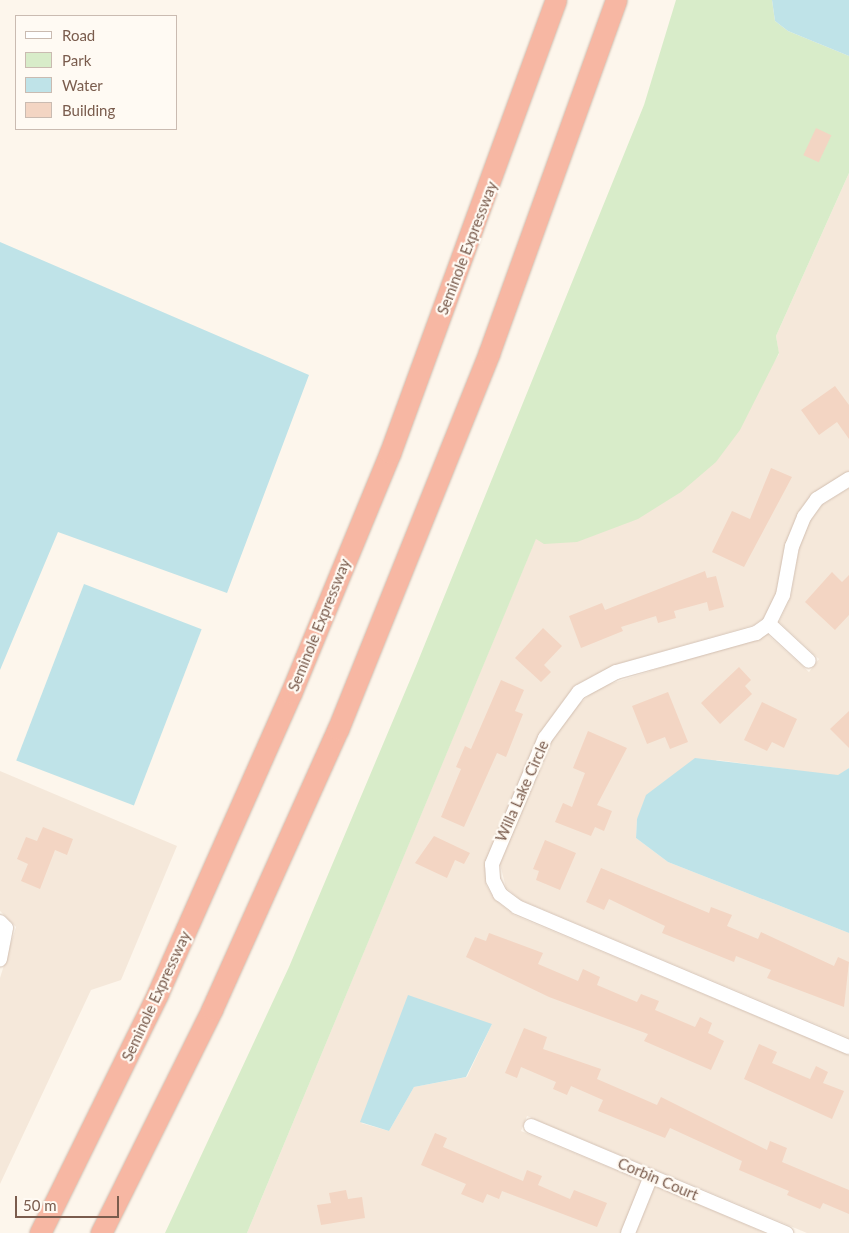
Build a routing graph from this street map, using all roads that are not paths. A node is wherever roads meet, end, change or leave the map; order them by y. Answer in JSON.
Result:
{"nodes":[{"id":1,"x":556,"y":0,"type":"edge"},
{"id":2,"x":616,"y":0,"type":"edge"},
{"id":3,"x":849,"y":479,"type":"edge"},
{"id":4,"x":769,"y":624,"type":"junction"},
{"id":5,"x":809,"y":661,"type":"dead end"},
{"id":6,"x":3,"y":925,"type":"edge"},
{"id":7,"x":0,"y":959,"type":"edge"},
{"id":8,"x":849,"y":1047,"type":"edge"},
{"id":9,"x":531,"y":1126,"type":"dead end"},
{"id":10,"x":651,"y":1176,"type":"junction"},
{"id":11,"x":40,"y":1233,"type":"edge"},
{"id":12,"x":101,"y":1233,"type":"edge"},
{"id":13,"x":628,"y":1233,"type":"edge"},
{"id":14,"x":786,"y":1233,"type":"edge"}],
"edges":[{"from":1,"to":11,"type":"highway","name":"Seminole Expressway"},
{"from":2,"to":12,"type":"highway"},
{"from":3,"to":4,"type":"street"},
{"from":4,"to":5,"type":"street"},
{"from":4,"to":8,"type":"street","name":"Willa Lake Circle"},
{"from":6,"to":7,"type":"street"},
{"from":9,"to":10,"type":"street","name":"Corbin Court"},
{"from":10,"to":13,"type":"street"},
{"from":10,"to":14,"type":"street","name":"Corbin Court"}]}
